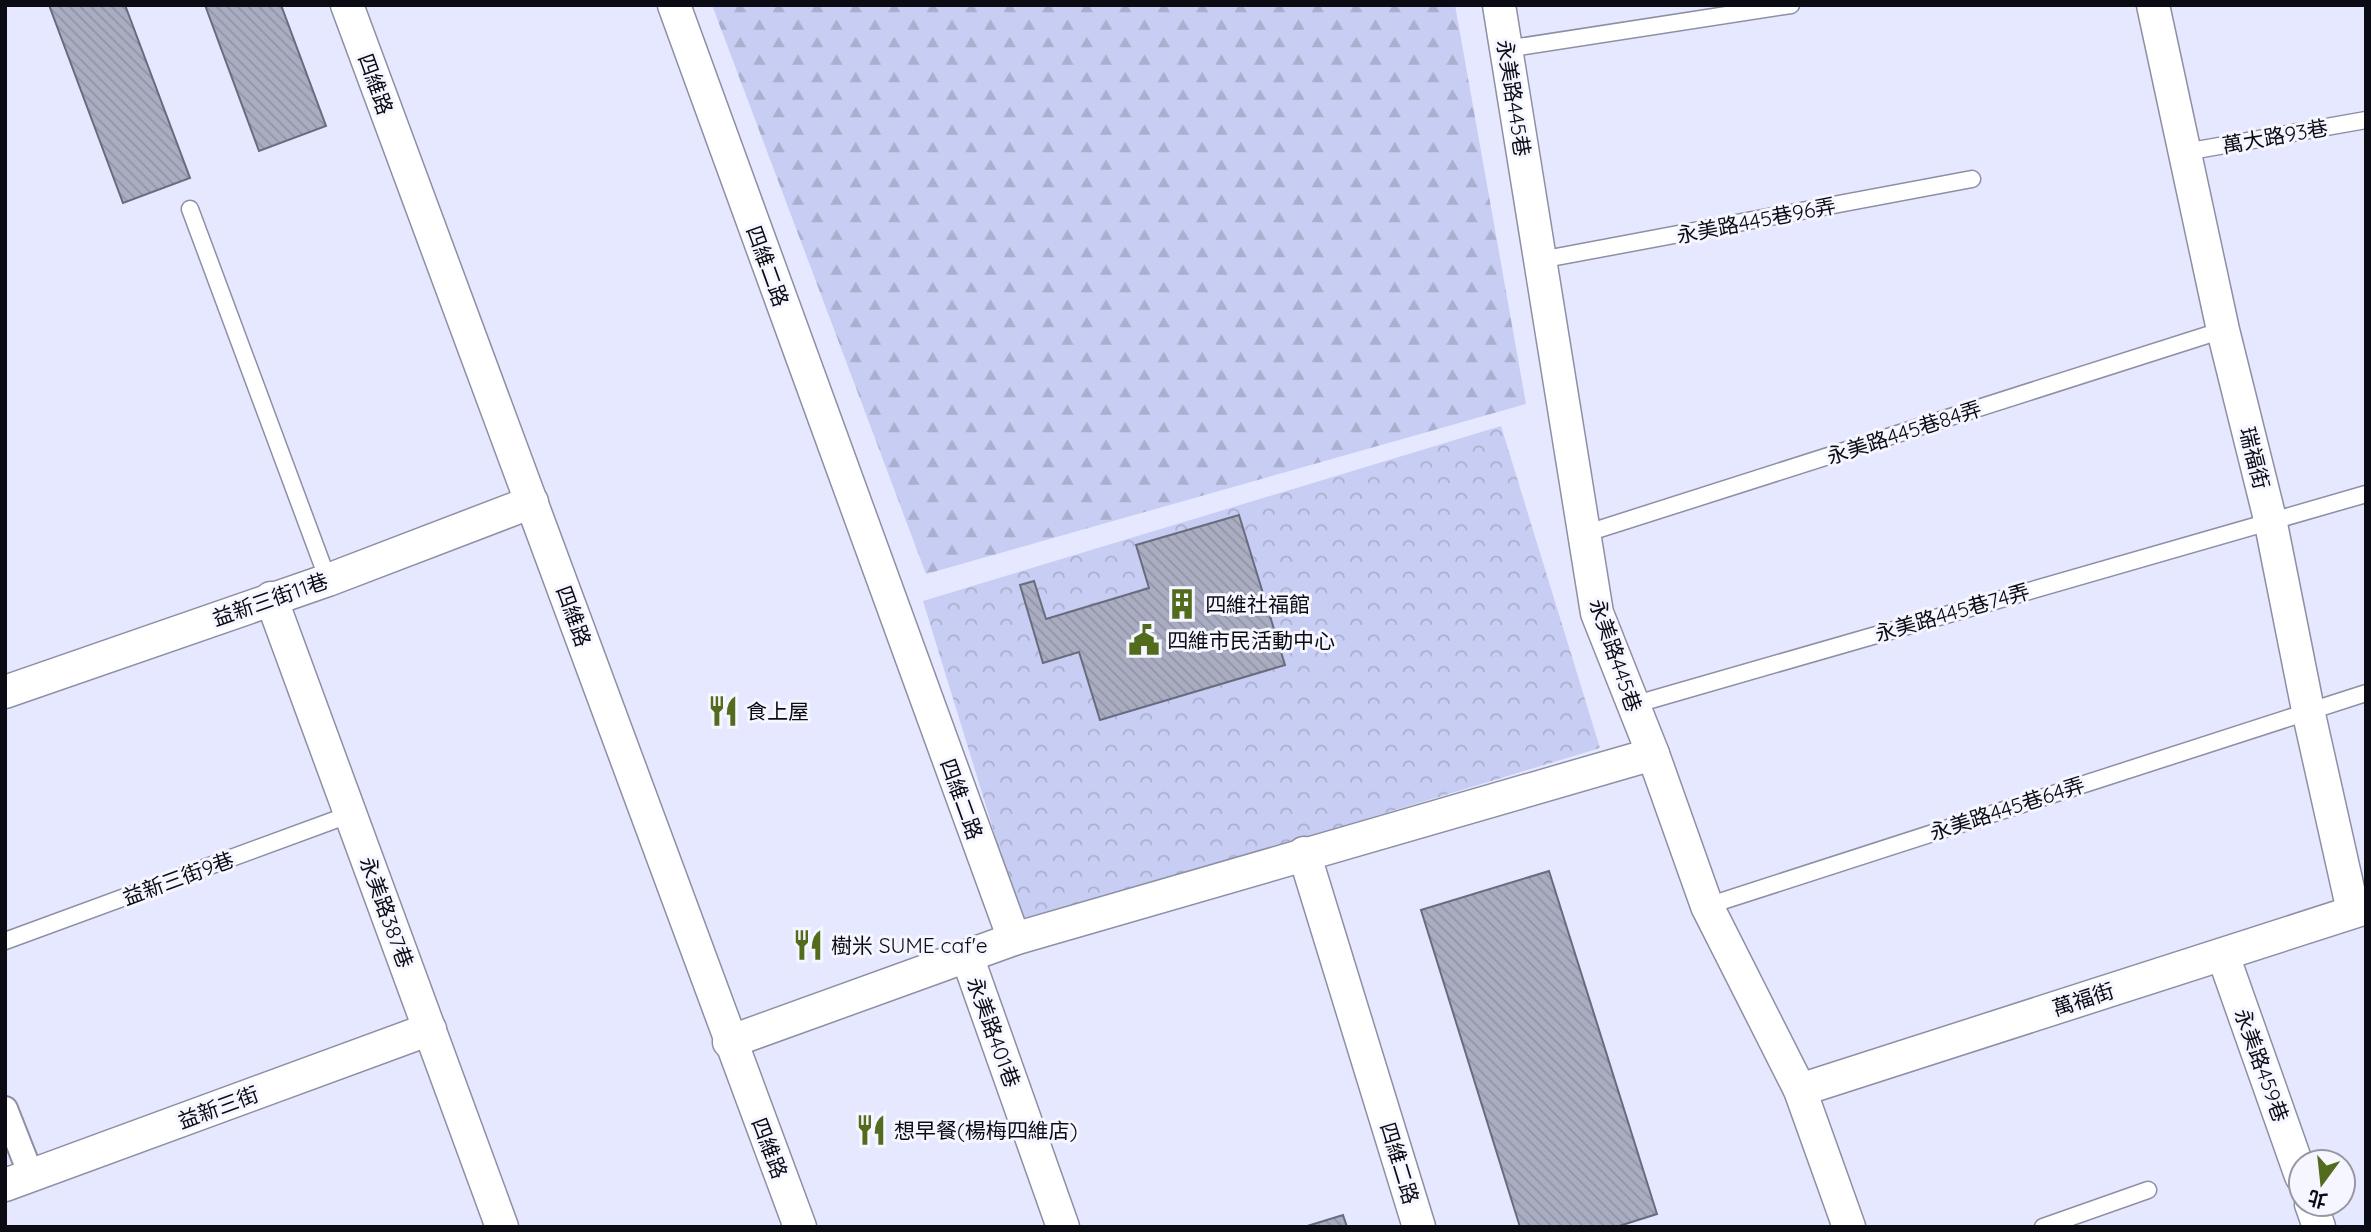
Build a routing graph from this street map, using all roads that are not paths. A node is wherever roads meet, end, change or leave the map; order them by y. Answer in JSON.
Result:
{"nodes":[{"id":1,"x":347,"y":5,"type":"edge"},
{"id":2,"x":674,"y":5,"type":"edge"},
{"id":3,"x":1499,"y":5,"type":"edge"},
{"id":4,"x":1791,"y":5,"type":"edge"},
{"id":5,"x":2153,"y":5,"type":"edge"},
{"id":6,"x":1506,"y":49,"type":"junction"},
{"id":7,"x":2366,"y":120,"type":"edge"},
{"id":8,"x":2185,"y":152,"type":"junction"},
{"id":9,"x":1972,"y":179,"type":"dead end"},
{"id":10,"x":190,"y":209,"type":"dead end"},
{"id":11,"x":1540,"y":260,"type":"junction"},
{"id":12,"x":2223,"y":330,"type":"junction"},
{"id":13,"x":2366,"y":494,"type":"edge"},
{"id":14,"x":532,"y":502,"type":"junction"},
{"id":15,"x":2270,"y":519,"type":"junction"},
{"id":16,"x":1584,"y":534,"type":"junction"},
{"id":17,"x":328,"y":580,"type":"junction"},
{"id":18,"x":271,"y":598,"type":"junction"},
{"id":19,"x":5,"y":692,"type":"edge"},
{"id":20,"x":2366,"y":693,"type":"edge"},
{"id":21,"x":1633,"y":705,"type":"junction"},
{"id":22,"x":2308,"y":710,"type":"junction"},
{"id":23,"x":1653,"y":754,"type":"junction"},
{"id":24,"x":351,"y":814,"type":"junction"},
{"id":25,"x":1304,"y":853,"type":"junction"},
{"id":26,"x":1707,"y":906,"type":"junction"},
{"id":27,"x":2360,"y":910,"type":"edge"},
{"id":28,"x":1013,"y":939,"type":"junction"},
{"id":29,"x":5,"y":941,"type":"edge"},
{"id":30,"x":2223,"y":955,"type":"junction"},
{"id":31,"x":967,"y":956,"type":"junction"},
{"id":32,"x":430,"y":1030,"type":"junction"},
{"id":33,"x":729,"y":1042,"type":"junction"},
{"id":34,"x":1800,"y":1090,"type":"junction"},
{"id":35,"x":5,"y":1109,"type":"edge"},
{"id":36,"x":2291,"y":1148,"type":"edge"},
{"id":37,"x":18,"y":1180,"type":"edge"},
{"id":38,"x":2148,"y":1190,"type":"dead end"},
{"id":39,"x":502,"y":1227,"type":"edge"},
{"id":40,"x":800,"y":1227,"type":"edge"},
{"id":41,"x":1063,"y":1227,"type":"edge"},
{"id":42,"x":1419,"y":1227,"type":"edge"},
{"id":43,"x":1849,"y":1227,"type":"edge"},
{"id":44,"x":2043,"y":1227,"type":"edge"}],
"edges":[{"from":1,"to":14,"type":"street","name":"四維路"},
{"from":2,"to":28,"type":"street","name":"四維二路"},
{"from":3,"to":6,"type":"street","name":"永美路445巷"},
{"from":4,"to":6,"type":"lane"},
{"from":5,"to":8,"type":"street","name":"瑞福街"},
{"from":6,"to":11,"type":"street","name":"永美路445巷"},
{"from":7,"to":8,"type":"lane","name":"萬大路93巷"},
{"from":8,"to":12,"type":"street","name":"瑞福街"},
{"from":9,"to":11,"type":"lane","name":"永美路445巷96弄"},
{"from":10,"to":17,"type":"lane"},
{"from":11,"to":16,"type":"street","name":"永美路445巷"},
{"from":12,"to":15,"type":"street","name":"瑞福街"},
{"from":12,"to":16,"type":"lane","name":"永美路445巷84弄"},
{"from":13,"to":15,"type":"lane","name":"永美路445巷74弄"},
{"from":14,"to":17,"type":"street","name":"益新三街11巷"},
{"from":14,"to":33,"type":"street","name":"四維路"},
{"from":15,"to":21,"type":"lane","name":"永美路445巷74弄"},
{"from":15,"to":22,"type":"street","name":"瑞福街"},
{"from":16,"to":21,"type":"street","name":"永美路445巷"},
{"from":17,"to":18,"type":"street","name":"益新三街11巷"},
{"from":18,"to":19,"type":"street","name":"益新三街11巷"},
{"from":18,"to":24,"type":"street","name":"永美路387巷"},
{"from":20,"to":22,"type":"lane","name":"永美路445巷64弄"},
{"from":21,"to":23,"type":"street","name":"永美路445巷"},
{"from":22,"to":26,"type":"lane","name":"永美路445巷64弄"},
{"from":22,"to":27,"type":"street","name":"瑞福街"},
{"from":23,"to":25,"type":"street"},
{"from":23,"to":26,"type":"street","name":"永美路445巷"},
{"from":24,"to":29,"type":"lane","name":"益新三街9巷"},
{"from":24,"to":32,"type":"street","name":"永美路387巷"},
{"from":25,"to":28,"type":"street"},
{"from":25,"to":42,"type":"street","name":"四維二路"},
{"from":26,"to":34,"type":"street","name":"永美路445巷"},
{"from":27,"to":30,"type":"street","name":"萬福街"},
{"from":28,"to":31,"type":"street"},
{"from":30,"to":34,"type":"street","name":"萬福街"},
{"from":30,"to":36,"type":"street","name":"永美路459巷"},
{"from":31,"to":33,"type":"street"},
{"from":31,"to":41,"type":"street","name":"永美路401巷"},
{"from":32,"to":37,"type":"street","name":"益新三街"},
{"from":32,"to":39,"type":"street","name":"永美路387巷"},
{"from":33,"to":40,"type":"street","name":"四維路"},
{"from":34,"to":43,"type":"street","name":"永美路445巷"},
{"from":35,"to":37,"type":"street"},
{"from":38,"to":44,"type":"lane"}]}
